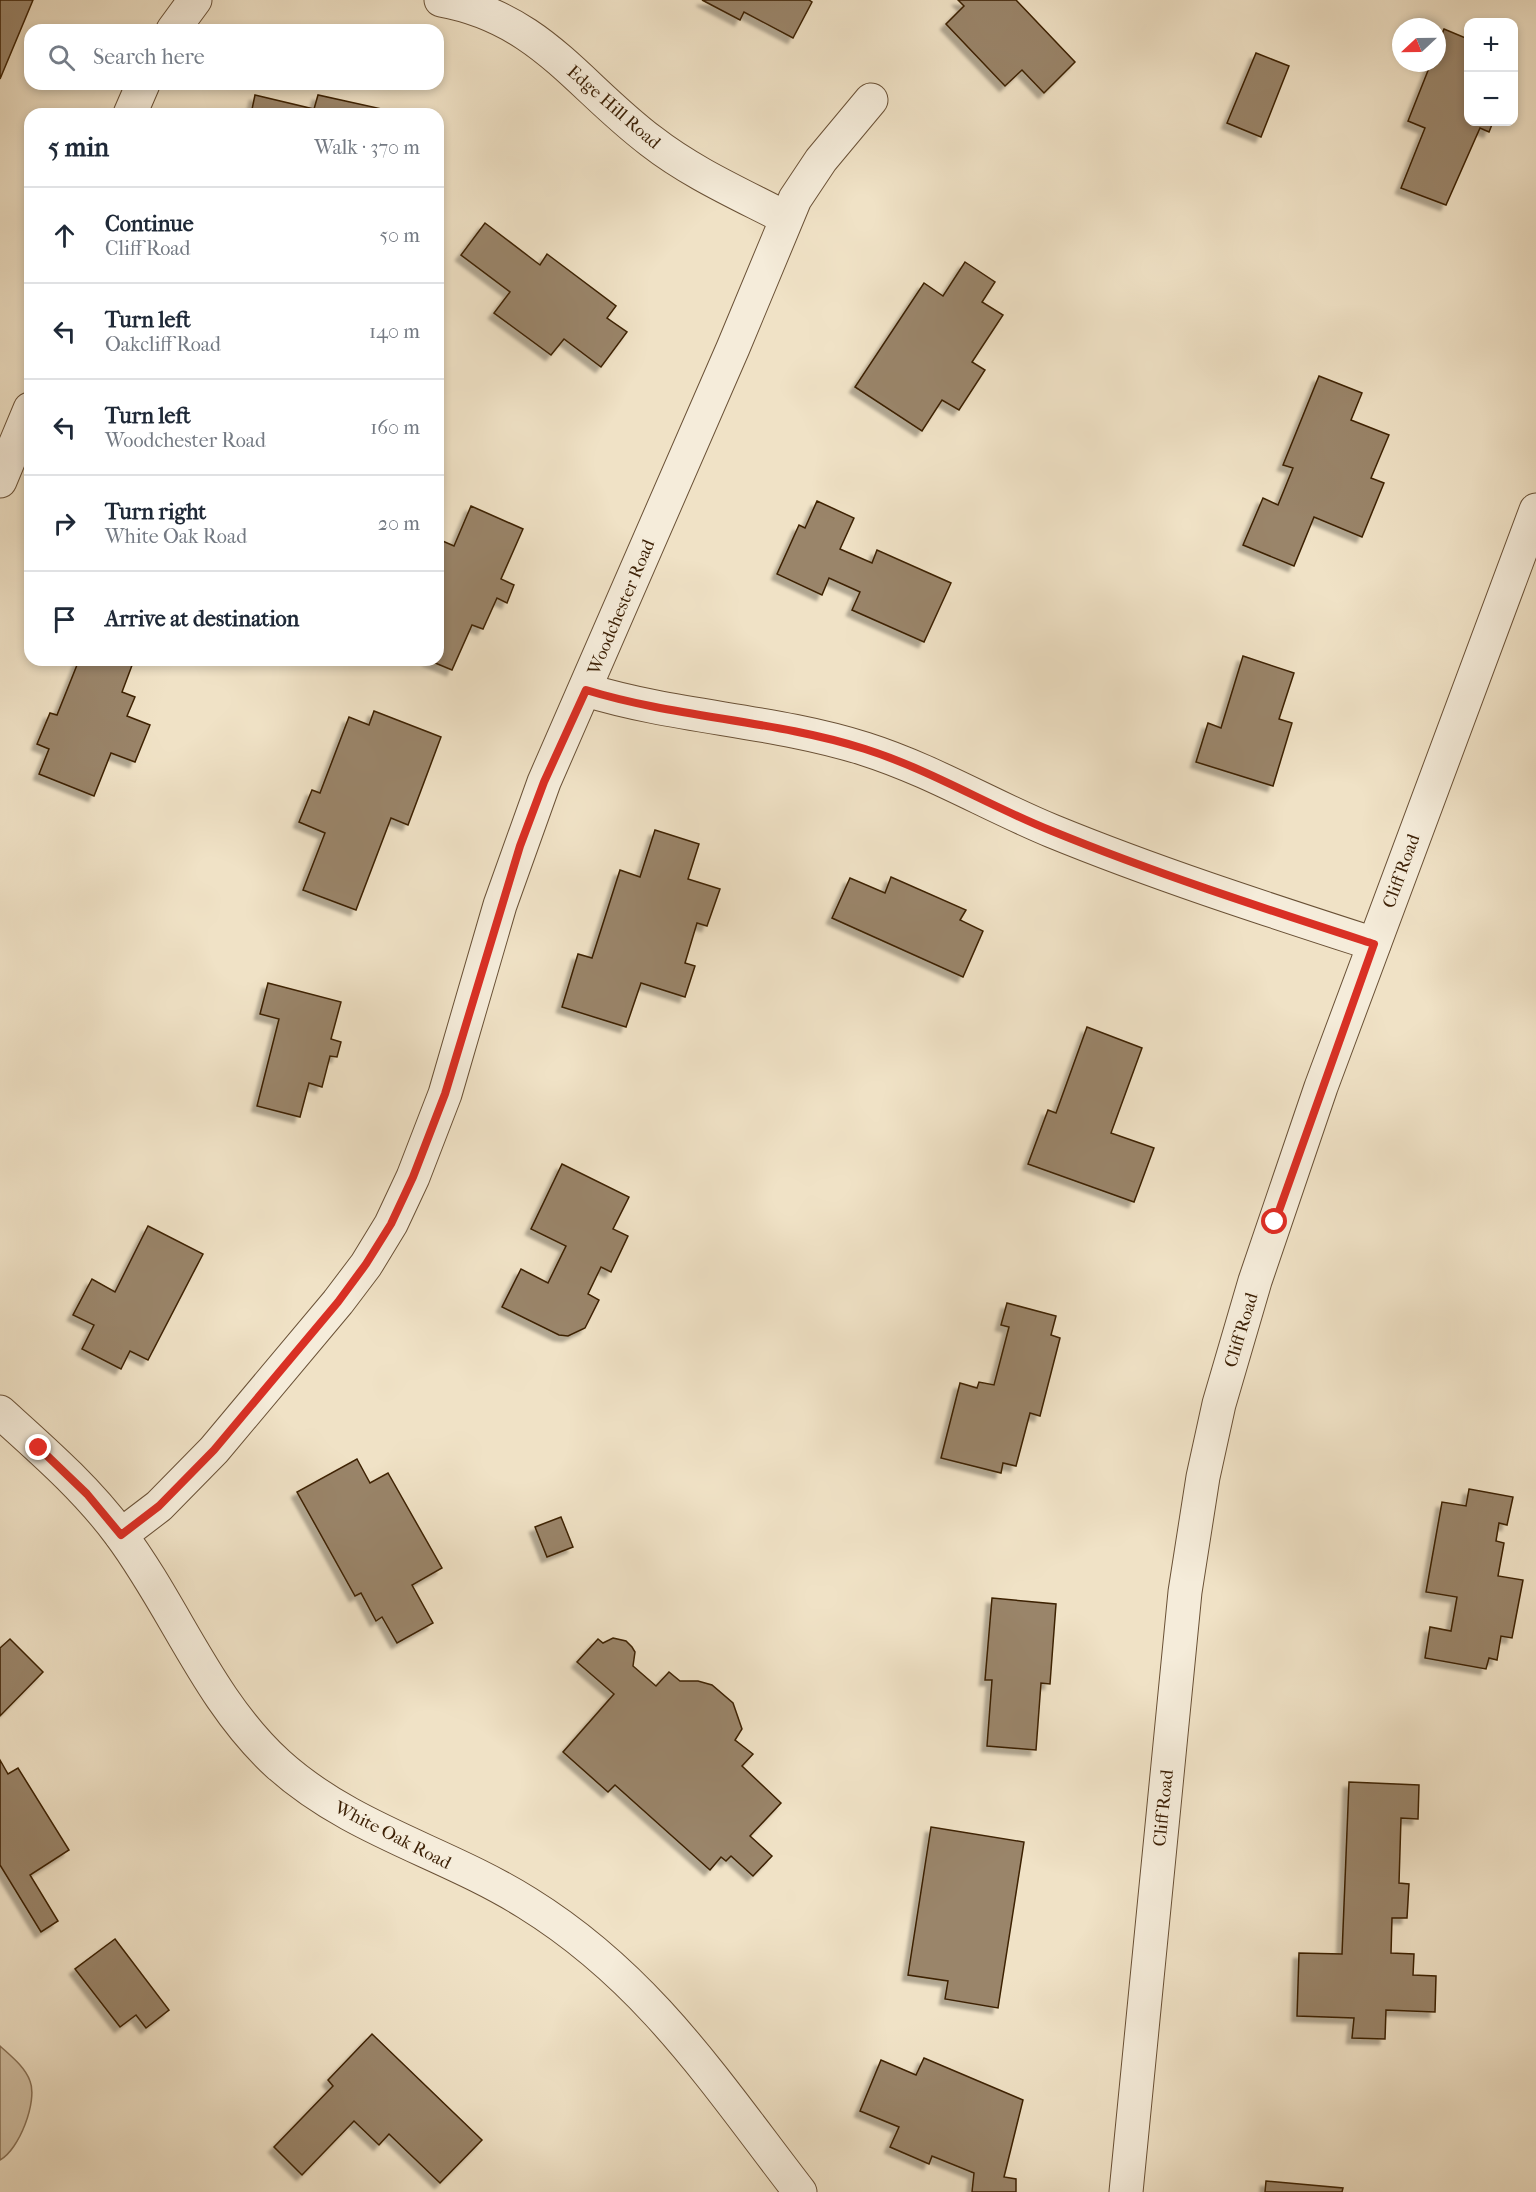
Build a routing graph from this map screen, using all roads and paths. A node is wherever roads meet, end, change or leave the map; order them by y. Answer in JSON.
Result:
{"nodes":[{"id":1,"x":195,"y":0,"type":"edge"},
{"id":2,"x":441,"y":0,"type":"edge"},
{"id":3,"x":177,"y":24,"type":"edge"},
{"id":4,"x":140,"y":90,"type":"edge"},
{"id":5,"x":871,"y":100,"type":"dead end"},
{"id":6,"x":133,"y":108,"type":"edge"},
{"id":7,"x":786,"y":218,"type":"junction"},
{"id":8,"x":24,"y":423,"type":"edge"},
{"id":9,"x":0,"y":481,"type":"edge"},
{"id":10,"x":1536,"y":510,"type":"edge"},
{"id":11,"x":586,"y":690,"type":"junction"},
{"id":12,"x":1374,"y":944,"type":"junction"},
{"id":13,"x":0,"y":1412,"type":"edge"},
{"id":14,"x":121,"y":1535,"type":"junction"},
{"id":15,"x":800,"y":2192,"type":"edge"},
{"id":16,"x":1126,"y":2192,"type":"edge"}],
"edges":[{"from":1,"to":3,"type":"street"},
{"from":2,"to":7,"type":"street","name":"Edge Hill Road"},
{"from":4,"to":6,"type":"street"},
{"from":5,"to":7,"type":"street","name":"Woodchester Road"},
{"from":7,"to":11,"type":"street","name":"Woodchester Road"},
{"from":8,"to":9,"type":"street"},
{"from":10,"to":12,"type":"street","name":"Cliff Road"},
{"from":11,"to":12,"type":"street"},
{"from":11,"to":14,"type":"street","name":"Woodchester Road"},
{"from":12,"to":16,"type":"street","name":"Cliff Road"},
{"from":13,"to":14,"type":"street","name":"White Oak Road"},
{"from":14,"to":15,"type":"street","name":"White Oak Road"}]}
